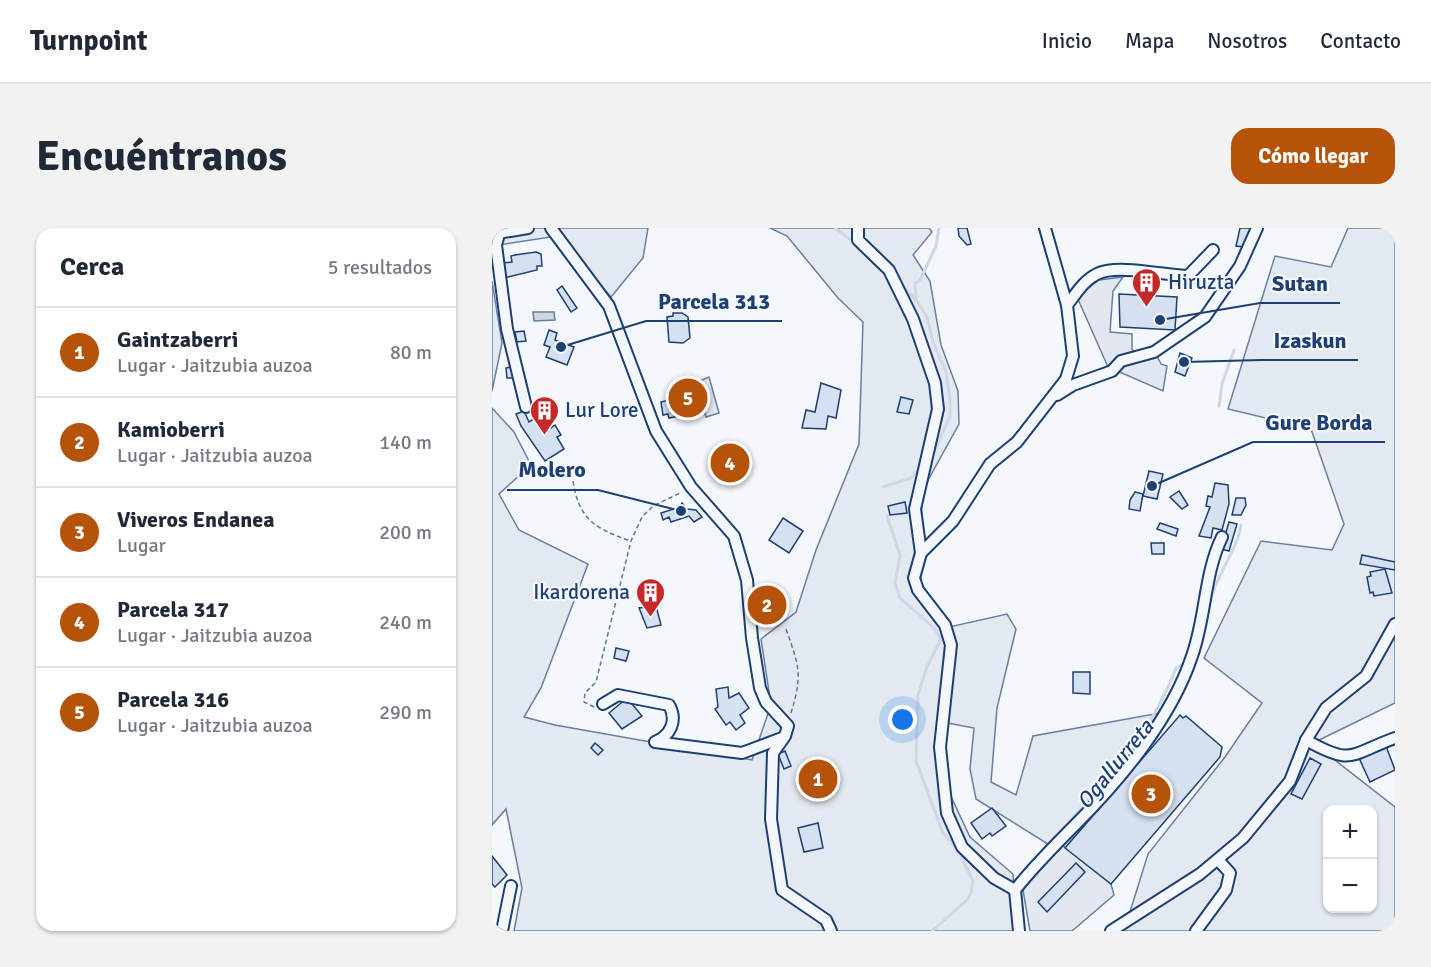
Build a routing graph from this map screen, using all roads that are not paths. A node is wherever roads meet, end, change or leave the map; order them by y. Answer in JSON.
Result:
{"nodes":[{"id":1,"x":528,"y":228,"type":"edge"},
{"id":2,"x":551,"y":228,"type":"edge"},
{"id":3,"x":858,"y":228,"type":"edge"},
{"id":4,"x":1045,"y":228,"type":"edge"},
{"id":5,"x":1257,"y":228,"type":"edge"},
{"id":6,"x":496,"y":234,"type":"edge"},
{"id":7,"x":1214,"y":250,"type":"dead end"},
{"id":8,"x":1067,"y":305,"type":"junction"},
{"id":9,"x":1055,"y":397,"type":"junction"},
{"id":10,"x":526,"y":407,"type":"dead end"},
{"id":11,"x":1222,"y":537,"type":"dead end"},
{"id":12,"x":921,"y":553,"type":"junction"},
{"id":13,"x":1395,"y":624,"type":"edge"},
{"id":14,"x":603,"y":704,"type":"road end"},
{"id":15,"x":786,"y":731,"type":"junction"},
{"id":16,"x":1395,"y":738,"type":"edge"},
{"id":17,"x":1306,"y":740,"type":"junction"},
{"id":18,"x":1218,"y":860,"type":"junction"},
{"id":19,"x":511,"y":886,"type":"dead end"},
{"id":20,"x":1015,"y":890,"type":"junction"},
{"id":21,"x":502,"y":931,"type":"edge"},
{"id":22,"x":831,"y":931,"type":"edge"},
{"id":23,"x":1018,"y":931,"type":"edge"},
{"id":24,"x":1111,"y":931,"type":"edge"},
{"id":25,"x":1196,"y":931,"type":"edge"}],
"edges":[{"from":1,"to":6,"type":"street"},
{"from":2,"to":15,"type":"street"},
{"from":3,"to":12,"type":"street"},
{"from":4,"to":8,"type":"street"},
{"from":5,"to":9,"type":"street"},
{"from":6,"to":10,"type":"street"},
{"from":7,"to":8,"type":"street"},
{"from":8,"to":9,"type":"street"},
{"from":9,"to":12,"type":"street"},
{"from":11,"to":20,"type":"street"},
{"from":12,"to":20,"type":"street"},
{"from":13,"to":17,"type":"street"},
{"from":14,"to":15,"type":"street"},
{"from":15,"to":22,"type":"street"},
{"from":16,"to":17,"type":"street"},
{"from":17,"to":18,"type":"street"},
{"from":18,"to":24,"type":"street"},
{"from":18,"to":25,"type":"street"},
{"from":19,"to":21,"type":"street"},
{"from":20,"to":23,"type":"street"}]}
